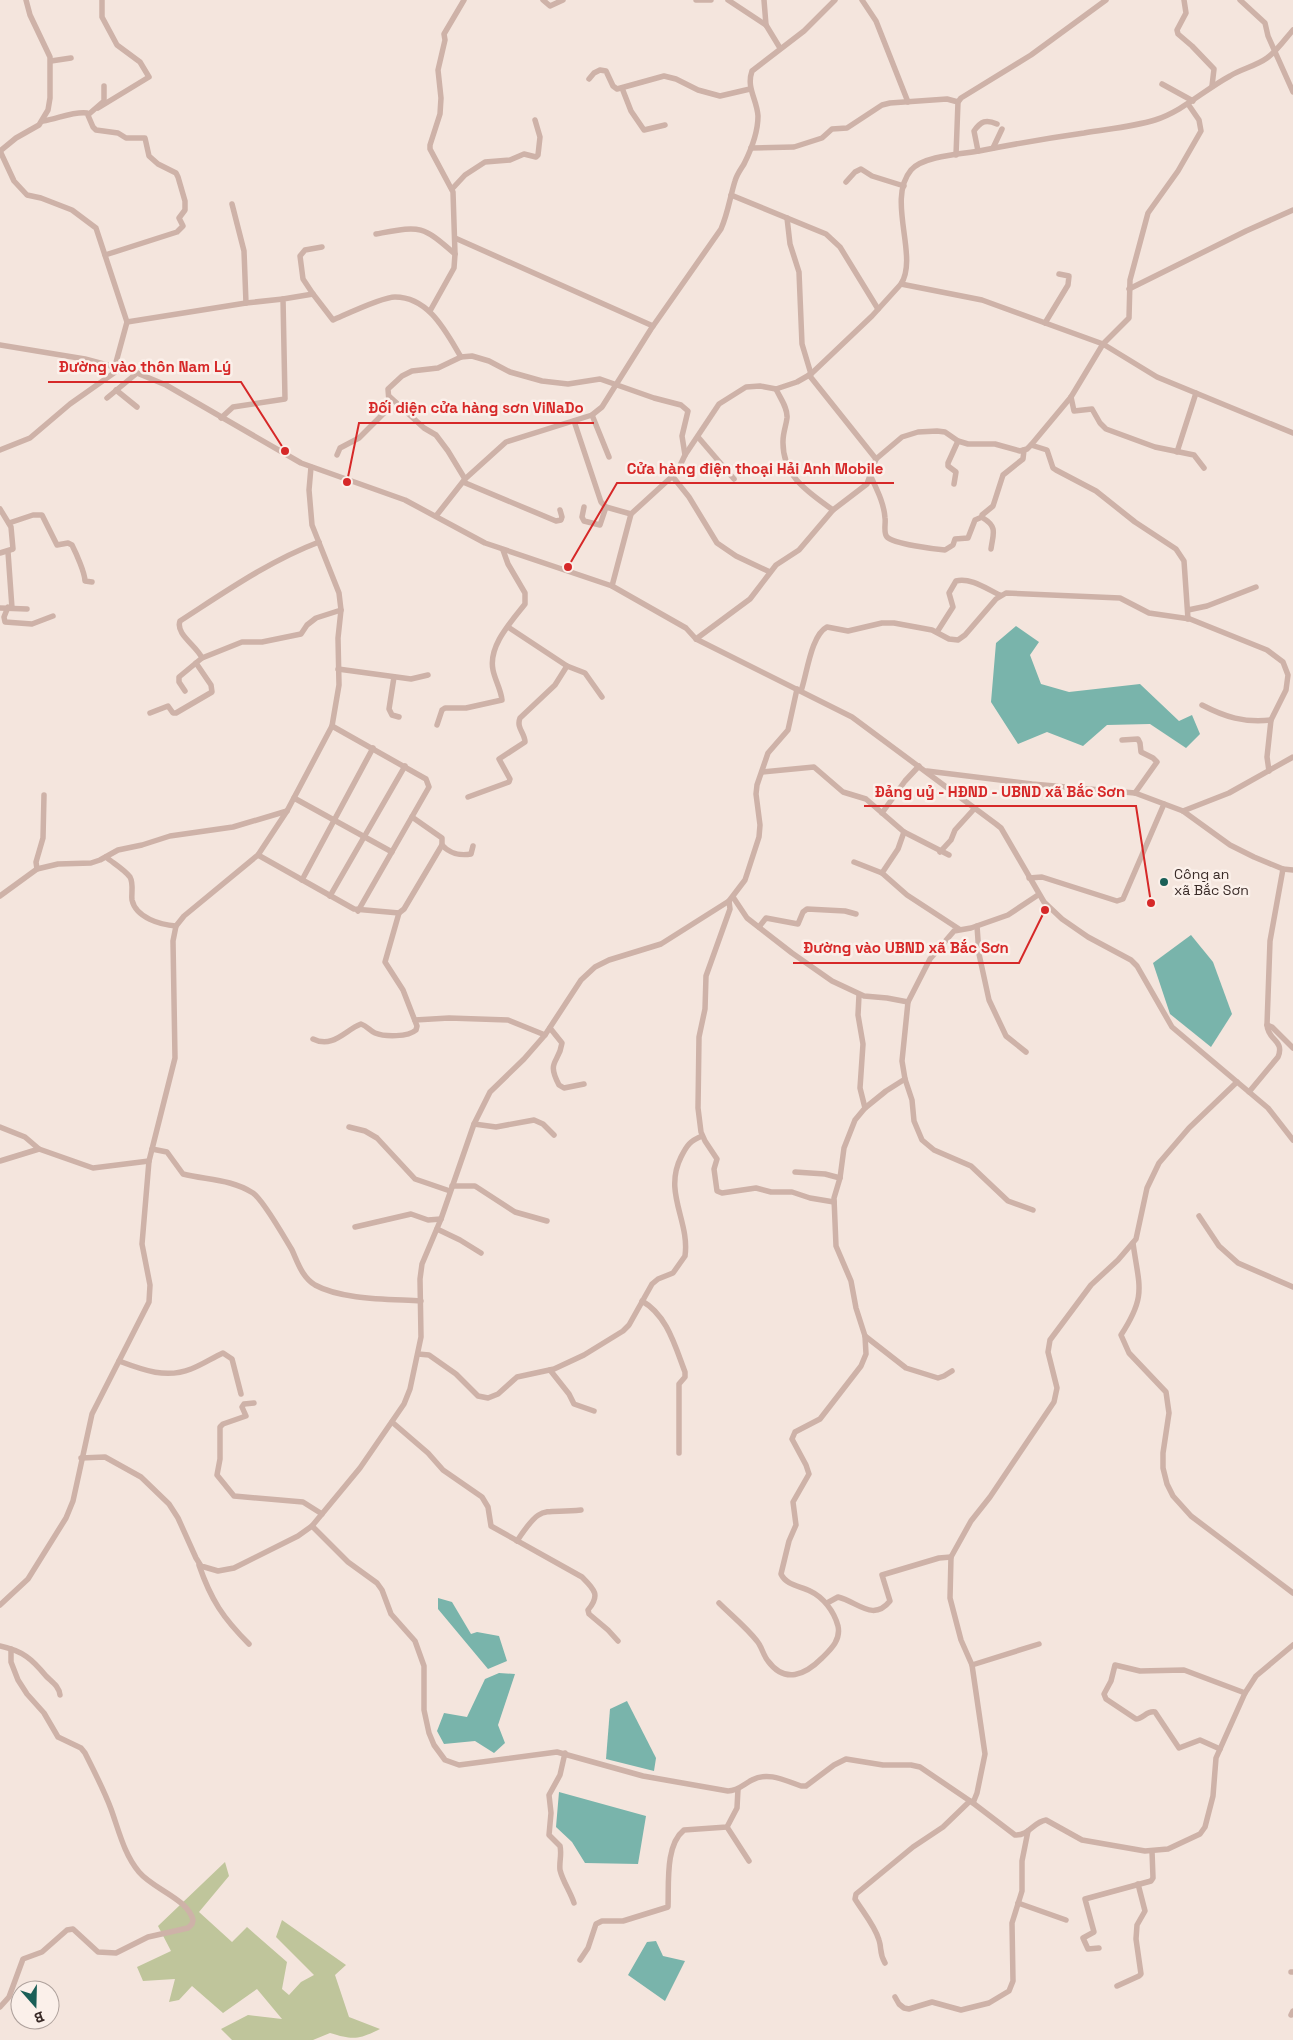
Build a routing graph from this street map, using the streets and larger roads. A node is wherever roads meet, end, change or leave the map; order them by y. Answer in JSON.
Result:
{"nodes":[{"id":1,"x":26,"y":0,"type":"edge"},
{"id":2,"x":102,"y":0,"type":"edge"},
{"id":3,"x":464,"y":0,"type":"edge"},
{"id":4,"x":543,"y":0,"type":"edge"},
{"id":5,"x":562,"y":0,"type":"edge"},
{"id":6,"x":696,"y":0,"type":"edge"},
{"id":7,"x":711,"y":0,"type":"edge"},
{"id":8,"x":728,"y":0,"type":"edge"},
{"id":9,"x":764,"y":0,"type":"edge"},
{"id":10,"x":835,"y":0,"type":"edge"},
{"id":11,"x":862,"y":0,"type":"edge"},
{"id":12,"x":1106,"y":0,"type":"edge"},
{"id":13,"x":1184,"y":0,"type":"edge"},
{"id":14,"x":1240,"y":0,"type":"edge"},
{"id":15,"x":766,"y":25,"type":"junction"},
{"id":16,"x":1293,"y":30,"type":"edge"},
{"id":17,"x":780,"y":48,"type":"junction"},
{"id":18,"x":1275,"y":50,"type":"junction"},
{"id":19,"x":71,"y":58,"type":"dead end"},
{"id":20,"x":51,"y":61,"type":"junction"},
{"id":21,"x":590,"y":78,"type":"dead end"},
{"id":22,"x":1162,"y":84,"type":"dead end"},
{"id":23,"x":104,"y":86,"type":"dead end"},
{"id":24,"x":1212,"y":86,"type":"junction"},
{"id":25,"x":622,"y":88,"type":"junction"},
{"id":26,"x":750,"y":89,"type":"junction"},
{"id":27,"x":1293,"y":92,"type":"edge"},
{"id":28,"x":908,"y":102,"type":"junction"},
{"id":29,"x":958,"y":102,"type":"junction"},
{"id":30,"x":1191,"y":102,"type":"junction"},
{"id":31,"x":98,"y":108,"type":"junction"},
{"id":32,"x":89,"y":114,"type":"junction"},
{"id":33,"x":43,"y":120,"type":"junction"},
{"id":34,"x":536,"y":120,"type":"dead end"},
{"id":35,"x":665,"y":125,"type":"dead end"},
{"id":36,"x":751,"y":148,"type":"junction"},
{"id":37,"x":993,"y":148,"type":"junction"},
{"id":38,"x":0,"y":151,"type":"edge"},
{"id":39,"x":978,"y":151,"type":"junction"},
{"id":40,"x":956,"y":155,"type":"junction"},
{"id":41,"x":846,"y":182,"type":"dead end"},
{"id":42,"x":904,"y":186,"type":"junction"},
{"id":43,"x":452,"y":189,"type":"junction"},
{"id":44,"x":731,"y":196,"type":"junction"},
{"id":45,"x":232,"y":204,"type":"dead end"},
{"id":46,"x":1293,"y":210,"type":"edge"},
{"id":47,"x":787,"y":218,"type":"junction"},
{"id":48,"x":376,"y":234,"type":"dead end"},
{"id":49,"x":455,"y":238,"type":"junction"},
{"id":50,"x":322,"y":247,"type":"dead end"},
{"id":51,"x":456,"y":254,"type":"junction"},
{"id":52,"x":105,"y":255,"type":"junction"},
{"id":53,"x":1059,"y":274,"type":"dead end"},
{"id":54,"x":902,"y":284,"type":"junction"},
{"id":55,"x":1129,"y":290,"type":"junction"},
{"id":56,"x":313,"y":294,"type":"junction"},
{"id":57,"x":283,"y":299,"type":"junction"},
{"id":58,"x":246,"y":303,"type":"junction"},
{"id":59,"x":878,"y":309,"type":"junction"},
{"id":60,"x":430,"y":311,"type":"junction"},
{"id":61,"x":127,"y":322,"type":"junction"},
{"id":62,"x":1046,"y":323,"type":"junction"},
{"id":63,"x":653,"y":326,"type":"junction"},
{"id":64,"x":1103,"y":344,"type":"junction"},
{"id":65,"x":0,"y":345,"type":"edge"},
{"id":66,"x":461,"y":356,"type":"junction"},
{"id":67,"x":118,"y":367,"type":"junction"},
{"id":68,"x":137,"y":373,"type":"junction"},
{"id":69,"x":810,"y":375,"type":"junction"},
{"id":70,"x":615,"y":384,"type":"junction"},
{"id":71,"x":776,"y":389,"type":"junction"},
{"id":72,"x":116,"y":390,"type":"junction"},
{"id":73,"x":1196,"y":393,"type":"junction"},
{"id":74,"x":390,"y":397,"type":"junction"},
{"id":75,"x":1071,"y":397,"type":"junction"},
{"id":76,"x":106,"y":398,"type":"dead end"},
{"id":77,"x":137,"y":407,"type":"dead end"},
{"id":78,"x":592,"y":415,"type":"junction"},
{"id":79,"x":221,"y":418,"type":"junction"},
{"id":80,"x":574,"y":421,"type":"junction"},
{"id":81,"x":1293,"y":433,"type":"edge"},
{"id":82,"x":698,"y":437,"type":"junction"},
{"id":83,"x":958,"y":441,"type":"junction"},
{"id":84,"x":1031,"y":445,"type":"junction"},
{"id":85,"x":0,"y":450,"type":"edge"},
{"id":86,"x":1024,"y":450,"type":"junction"},
{"id":87,"x":1178,"y":452,"type":"junction"},
{"id":88,"x":337,"y":455,"type":"dead end"},
{"id":89,"x":685,"y":455,"type":"junction"},
{"id":90,"x":609,"y":457,"type":"dead end"},
{"id":91,"x":876,"y":459,"type":"junction"},
{"id":92,"x":311,"y":467,"type":"junction"},
{"id":93,"x":1204,"y":468,"type":"dead end"},
{"id":94,"x":673,"y":477,"type":"junction"},
{"id":95,"x":871,"y":477,"type":"junction"},
{"id":96,"x":734,"y":479,"type":"dead end"},
{"id":97,"x":464,"y":481,"type":"junction"},
{"id":98,"x":954,"y":484,"type":"dead end"},
{"id":99,"x":584,"y":507,"type":"dead end"},
{"id":100,"x":606,"y":507,"type":"junction"},
{"id":101,"x":0,"y":510,"type":"edge"},
{"id":102,"x":560,"y":510,"type":"dead end"},
{"id":103,"x":833,"y":510,"type":"junction"},
{"id":104,"x":631,"y":514,"type":"junction"},
{"id":105,"x":436,"y":516,"type":"junction"},
{"id":106,"x":982,"y":517,"type":"junction"},
{"id":107,"x":9,"y":523,"type":"junction"},
{"id":108,"x":318,"y":542,"type":"junction"},
{"id":109,"x":991,"y":549,"type":"dead end"},
{"id":110,"x":503,"y":550,"type":"junction"},
{"id":111,"x":8,"y":552,"type":"junction"},
{"id":112,"x":0,"y":553,"type":"edge"},
{"id":113,"x":770,"y":572,"type":"junction"},
{"id":114,"x":92,"y":582,"type":"dead end"},
{"id":115,"x":612,"y":586,"type":"junction"},
{"id":116,"x":1256,"y":587,"type":"dead end"},
{"id":117,"x":1000,"y":595,"type":"junction"},
{"id":118,"x":0,"y":608,"type":"edge"},
{"id":119,"x":10,"y":608,"type":"junction"},
{"id":120,"x":26,"y":609,"type":"dead end"},
{"id":121,"x":341,"y":610,"type":"junction"},
{"id":122,"x":1188,"y":610,"type":"junction"},
{"id":123,"x":53,"y":616,"type":"dead end"},
{"id":124,"x":1188,"y":619,"type":"junction"},
{"id":125,"x":508,"y":627,"type":"junction"},
{"id":126,"x":937,"y":632,"type":"junction"},
{"id":127,"x":696,"y":638,"type":"junction"},
{"id":128,"x":202,"y":658,"type":"junction"},
{"id":129,"x":196,"y":663,"type":"junction"},
{"id":130,"x":567,"y":666,"type":"junction"},
{"id":131,"x":338,"y":669,"type":"junction"},
{"id":132,"x":428,"y":675,"type":"dead end"},
{"id":133,"x":394,"y":677,"type":"junction"},
{"id":134,"x":799,"y":690,"type":"junction"},
{"id":135,"x":185,"y":691,"type":"dead end"},
{"id":136,"x":602,"y":697,"type":"dead end"},
{"id":137,"x":1202,"y":705,"type":"dead end"},
{"id":138,"x":150,"y":713,"type":"dead end"},
{"id":139,"x":399,"y":717,"type":"dead end"},
{"id":140,"x":1271,"y":720,"type":"junction"},
{"id":141,"x":437,"y":725,"type":"dead end"},
{"id":142,"x":332,"y":726,"type":"junction"},
{"id":143,"x":1122,"y":740,"type":"dead end"},
{"id":144,"x":373,"y":748,"type":"junction"},
{"id":145,"x":1293,"y":757,"type":"edge"},
{"id":146,"x":405,"y":766,"type":"junction"},
{"id":147,"x":919,"y":766,"type":"junction"},
{"id":148,"x":925,"y":771,"type":"junction"},
{"id":149,"x":1269,"y":771,"type":"junction"},
{"id":150,"x":762,"y":772,"type":"junction"},
{"id":151,"x":1135,"y":793,"type":"junction"},
{"id":152,"x":44,"y":795,"type":"dead end"},
{"id":153,"x":468,"y":797,"type":"dead end"},
{"id":154,"x":294,"y":798,"type":"junction"},
{"id":155,"x":1164,"y":804,"type":"junction"},
{"id":156,"x":975,"y":808,"type":"junction"},
{"id":157,"x":286,"y":811,"type":"junction"},
{"id":158,"x":1183,"y":811,"type":"junction"},
{"id":159,"x":882,"y":813,"type":"junction"},
{"id":160,"x":412,"y":817,"type":"junction"},
{"id":161,"x":333,"y":819,"type":"junction"},
{"id":162,"x":904,"y":832,"type":"junction"},
{"id":163,"x":364,"y":836,"type":"junction"},
{"id":164,"x":442,"y":845,"type":"junction"},
{"id":165,"x":473,"y":846,"type":"dead end"},
{"id":166,"x":392,"y":852,"type":"junction"},
{"id":167,"x":940,"y":852,"type":"junction"},
{"id":168,"x":258,"y":855,"type":"junction"},
{"id":169,"x":949,"y":855,"type":"dead end"},
{"id":170,"x":106,"y":857,"type":"junction"},
{"id":171,"x":854,"y":862,"type":"dead end"},
{"id":172,"x":37,"y":869,"type":"junction"},
{"id":173,"x":1284,"y":870,"type":"junction"},
{"id":174,"x":1293,"y":870,"type":"edge"},
{"id":175,"x":882,"y":872,"type":"junction"},
{"id":176,"x":1029,"y":878,"type":"junction"},
{"id":177,"x":302,"y":880,"type":"junction"},
{"id":178,"x":1038,"y":894,"type":"junction"},
{"id":179,"x":0,"y":896,"type":"edge"},
{"id":180,"x":330,"y":896,"type":"junction"},
{"id":181,"x":731,"y":899,"type":"junction"},
{"id":182,"x":358,"y":911,"type":"junction"},
{"id":183,"x":399,"y":913,"type":"junction"},
{"id":184,"x":856,"y":914,"type":"dead end"},
{"id":185,"x":176,"y":926,"type":"junction"},
{"id":186,"x":977,"y":926,"type":"junction"},
{"id":187,"x":759,"y":927,"type":"junction"},
{"id":188,"x":959,"y":929,"type":"junction"},
{"id":189,"x":860,"y":995,"type":"junction"},
{"id":190,"x":908,"y":1002,"type":"junction"},
{"id":191,"x":415,"y":1020,"type":"junction"},
{"id":192,"x":1266,"y":1024,"type":"junction"},
{"id":193,"x":550,"y":1028,"type":"junction"},
{"id":194,"x":545,"y":1034,"type":"junction"},
{"id":195,"x":313,"y":1039,"type":"dead end"},
{"id":196,"x":1293,"y":1048,"type":"edge"},
{"id":197,"x":1026,"y":1052,"type":"dead end"},
{"id":198,"x":905,"y":1079,"type":"junction"},
{"id":199,"x":1237,"y":1082,"type":"junction"},
{"id":200,"x":584,"y":1084,"type":"dead end"},
{"id":201,"x":1249,"y":1092,"type":"junction"},
{"id":202,"x":865,"y":1108,"type":"junction"},
{"id":203,"x":474,"y":1124,"type":"junction"},
{"id":204,"x":0,"y":1126,"type":"edge"},
{"id":205,"x":349,"y":1128,"type":"dead end"},
{"id":206,"x":554,"y":1135,"type":"dead end"},
{"id":207,"x":702,"y":1136,"type":"junction"},
{"id":208,"x":1293,"y":1140,"type":"edge"},
{"id":209,"x":39,"y":1148,"type":"junction"},
{"id":210,"x":152,"y":1149,"type":"junction"},
{"id":211,"x":0,"y":1161,"type":"edge"},
{"id":212,"x":149,"y":1162,"type":"junction"},
{"id":213,"x":795,"y":1172,"type":"dead end"},
{"id":214,"x":840,"y":1178,"type":"junction"},
{"id":215,"x":451,"y":1188,"type":"junction"},
{"id":216,"x":834,"y":1202,"type":"junction"},
{"id":217,"x":1033,"y":1210,"type":"dead end"},
{"id":218,"x":1199,"y":1216,"type":"dead end"},
{"id":219,"x":441,"y":1219,"type":"junction"},
{"id":220,"x":547,"y":1221,"type":"dead end"},
{"id":221,"x":355,"y":1227,"type":"dead end"},
{"id":222,"x":437,"y":1229,"type":"junction"},
{"id":223,"x":1133,"y":1244,"type":"junction"},
{"id":224,"x":481,"y":1253,"type":"dead end"},
{"id":225,"x":1293,"y":1287,"type":"edge"},
{"id":226,"x":642,"y":1301,"type":"junction"},
{"id":227,"x":421,"y":1302,"type":"junction"},
{"id":228,"x":865,"y":1336,"type":"junction"},
{"id":229,"x":418,"y":1354,"type":"junction"},
{"id":230,"x":119,"y":1361,"type":"junction"},
{"id":231,"x":550,"y":1370,"type":"junction"},
{"id":232,"x":952,"y":1371,"type":"dead end"},
{"id":233,"x":241,"y":1394,"type":"dead end"},
{"id":234,"x":254,"y":1403,"type":"dead end"},
{"id":235,"x":594,"y":1411,"type":"dead end"},
{"id":236,"x":392,"y":1422,"type":"junction"},
{"id":237,"x":680,"y":1453,"type":"dead end"},
{"id":238,"x":81,"y":1458,"type":"junction"},
{"id":239,"x":581,"y":1510,"type":"dead end"},
{"id":240,"x":322,"y":1514,"type":"junction"},
{"id":241,"x":312,"y":1526,"type":"junction"},
{"id":242,"x":517,"y":1541,"type":"junction"},
{"id":243,"x":951,"y":1557,"type":"junction"},
{"id":244,"x":198,"y":1563,"type":"junction"},
{"id":245,"x":1293,"y":1593,"type":"edge"},
{"id":246,"x":719,"y":1603,"type":"dead end"},
{"id":247,"x":827,"y":1603,"type":"junction"},
{"id":248,"x":0,"y":1605,"type":"edge"},
{"id":249,"x":618,"y":1641,"type":"dead end"},
{"id":250,"x":249,"y":1644,"type":"dead end"},
{"id":251,"x":1039,"y":1644,"type":"dead end"},
{"id":252,"x":1293,"y":1645,"type":"edge"},
{"id":253,"x":0,"y":1646,"type":"edge"},
{"id":254,"x":11,"y":1649,"type":"junction"},
{"id":255,"x":972,"y":1665,"type":"junction"},
{"id":256,"x":1245,"y":1693,"type":"junction"},
{"id":257,"x":60,"y":1695,"type":"dead end"},
{"id":258,"x":1220,"y":1749,"type":"junction"},
{"id":259,"x":565,"y":1753,"type":"junction"},
{"id":260,"x":738,"y":1789,"type":"junction"},
{"id":261,"x":972,"y":1802,"type":"junction"},
{"id":262,"x":727,"y":1827,"type":"junction"},
{"id":263,"x":1028,"y":1831,"type":"junction"},
{"id":264,"x":1152,"y":1852,"type":"junction"},
{"id":265,"x":749,"y":1861,"type":"dead end"},
{"id":266,"x":1138,"y":1884,"type":"junction"},
{"id":267,"x":574,"y":1903,"type":"dead end"},
{"id":268,"x":1018,"y":1903,"type":"junction"},
{"id":269,"x":1066,"y":1920,"type":"dead end"},
{"id":270,"x":1099,"y":1948,"type":"dead end"},
{"id":271,"x":580,"y":1960,"type":"dead end"},
{"id":272,"x":885,"y":1963,"type":"dead end"},
{"id":273,"x":1117,"y":1986,"type":"dead end"},
{"id":274,"x":895,"y":1997,"type":"dead end"},
{"id":275,"x":0,"y":2007,"type":"edge"}],
"edges":[{"from":1,"to":20,"type":"street"},
{"from":2,"to":31,"type":"street"},
{"from":3,"to":43,"type":"street"},
{"from":4,"to":5,"type":"street"},
{"from":6,"to":7,"type":"street"},
{"from":8,"to":15,"type":"street"},
{"from":9,"to":15,"type":"street"},
{"from":10,"to":17,"type":"street"},
{"from":11,"to":28,"type":"street"},
{"from":12,"to":29,"type":"street"},
{"from":13,"to":24,"type":"street"},
{"from":14,"to":18,"type":"street"},
{"from":15,"to":17,"type":"street"},
{"from":16,"to":18,"type":"street"},
{"from":17,"to":26,"type":"street"},
{"from":18,"to":24,"type":"street"},
{"from":18,"to":27,"type":"street"},
{"from":19,"to":20,"type":"street"},
{"from":20,"to":33,"type":"street"},
{"from":21,"to":25,"type":"street"},
{"from":22,"to":30,"type":"street"},
{"from":23,"to":31,"type":"street"},
{"from":24,"to":30,"type":"street"},
{"from":25,"to":26,"type":"street"},
{"from":25,"to":35,"type":"street"},
{"from":26,"to":36,"type":"street"},
{"from":28,"to":29,"type":"street"},
{"from":28,"to":36,"type":"street"},
{"from":29,"to":40,"type":"street"},
{"from":30,"to":37,"type":"street"},
{"from":30,"to":55,"type":"street"},
{"from":31,"to":32,"type":"street"},
{"from":32,"to":33,"type":"street"},
{"from":32,"to":52,"type":"street"},
{"from":33,"to":38,"type":"street"},
{"from":34,"to":43,"type":"street"},
{"from":36,"to":44,"type":"street"},
{"from":37,"to":39,"type":"street"},
{"from":37,"to":39,"type":"street"},
{"from":38,"to":52,"type":"street"},
{"from":39,"to":40,"type":"street"},
{"from":40,"to":42,"type":"street"},
{"from":41,"to":42,"type":"street"},
{"from":42,"to":54,"type":"street"},
{"from":43,"to":49,"type":"street"},
{"from":44,"to":47,"type":"street"},
{"from":44,"to":63,"type":"street"},
{"from":45,"to":58,"type":"street"},
{"from":46,"to":55,"type":"street"},
{"from":47,"to":59,"type":"street"},
{"from":47,"to":69,"type":"street"},
{"from":48,"to":51,"type":"street"},
{"from":49,"to":51,"type":"street"},
{"from":49,"to":63,"type":"street"},
{"from":50,"to":56,"type":"street"},
{"from":51,"to":60,"type":"street"},
{"from":52,"to":61,"type":"street"},
{"from":53,"to":62,"type":"street"},
{"from":54,"to":59,"type":"street"},
{"from":54,"to":62,"type":"street"},
{"from":55,"to":64,"type":"street"},
{"from":56,"to":57,"type":"street"},
{"from":56,"to":60,"type":"street"},
{"from":57,"to":58,"type":"street"},
{"from":57,"to":79,"type":"street"},
{"from":58,"to":61,"type":"street"},
{"from":59,"to":69,"type":"street"},
{"from":60,"to":66,"type":"street"},
{"from":61,"to":67,"type":"street"},
{"from":62,"to":64,"type":"street"},
{"from":63,"to":70,"type":"street"},
{"from":64,"to":73,"type":"street"},
{"from":64,"to":75,"type":"street"},
{"from":65,"to":67,"type":"street"},
{"from":66,"to":70,"type":"street"},
{"from":66,"to":74,"type":"street"},
{"from":67,"to":68,"type":"street"},
{"from":67,"to":85,"type":"street"},
{"from":68,"to":72,"type":"street"},
{"from":68,"to":79,"type":"street"},
{"from":69,"to":71,"type":"street"},
{"from":69,"to":91,"type":"street"},
{"from":70,"to":78,"type":"street"},
{"from":70,"to":89,"type":"street"},
{"from":71,"to":82,"type":"street"},
{"from":71,"to":103,"type":"street"},
{"from":72,"to":76,"type":"street"},
{"from":72,"to":77,"type":"street"},
{"from":73,"to":81,"type":"street"},
{"from":73,"to":87,"type":"street"},
{"from":74,"to":88,"type":"street"},
{"from":74,"to":97,"type":"street"},
{"from":75,"to":84,"type":"street"},
{"from":75,"to":87,"type":"street"},
{"from":78,"to":80,"type":"street"},
{"from":78,"to":90,"type":"street"},
{"from":79,"to":92,"type":"street"},
{"from":80,"to":97,"type":"street"},
{"from":80,"to":100,"type":"street"},
{"from":82,"to":89,"type":"street"},
{"from":82,"to":96,"type":"street"},
{"from":83,"to":86,"type":"street"},
{"from":83,"to":91,"type":"street"},
{"from":83,"to":98,"type":"street"},
{"from":84,"to":86,"type":"street"},
{"from":84,"to":122,"type":"street"},
{"from":86,"to":106,"type":"street"},
{"from":87,"to":93,"type":"street"},
{"from":89,"to":94,"type":"street"},
{"from":91,"to":95,"type":"street"},
{"from":92,"to":105,"type":"street"},
{"from":92,"to":108,"type":"street"},
{"from":94,"to":104,"type":"street"},
{"from":94,"to":113,"type":"street"},
{"from":95,"to":103,"type":"street"},
{"from":95,"to":106,"type":"street"},
{"from":97,"to":102,"type":"street"},
{"from":97,"to":105,"type":"street"},
{"from":99,"to":100,"type":"street"},
{"from":100,"to":104,"type":"street"},
{"from":101,"to":107,"type":"street"},
{"from":103,"to":113,"type":"street"},
{"from":104,"to":115,"type":"street"},
{"from":105,"to":110,"type":"street"},
{"from":106,"to":109,"type":"street"},
{"from":107,"to":111,"type":"street"},
{"from":107,"to":114,"type":"street"},
{"from":108,"to":121,"type":"street"},
{"from":108,"to":128,"type":"street"},
{"from":110,"to":115,"type":"street"},
{"from":110,"to":125,"type":"street"},
{"from":111,"to":112,"type":"street"},
{"from":111,"to":119,"type":"street"},
{"from":113,"to":127,"type":"street"},
{"from":115,"to":127,"type":"street"},
{"from":116,"to":122,"type":"street"},
{"from":117,"to":124,"type":"street"},
{"from":117,"to":126,"type":"street"},
{"from":117,"to":126,"type":"street"},
{"from":118,"to":119,"type":"street"},
{"from":119,"to":120,"type":"street"},
{"from":119,"to":123,"type":"street"},
{"from":121,"to":128,"type":"street"},
{"from":121,"to":131,"type":"street"},
{"from":122,"to":124,"type":"street"},
{"from":124,"to":140,"type":"street"},
{"from":125,"to":130,"type":"street"},
{"from":125,"to":141,"type":"street"},
{"from":126,"to":134,"type":"street"},
{"from":127,"to":134,"type":"street"},
{"from":128,"to":129,"type":"street"},
{"from":129,"to":135,"type":"street"},
{"from":129,"to":138,"type":"street"},
{"from":130,"to":136,"type":"street"},
{"from":130,"to":153,"type":"street"},
{"from":131,"to":133,"type":"street"},
{"from":131,"to":142,"type":"street"},
{"from":132,"to":133,"type":"street"},
{"from":133,"to":139,"type":"street"},
{"from":134,"to":147,"type":"street"},
{"from":134,"to":150,"type":"street"},
{"from":137,"to":140,"type":"street"},
{"from":140,"to":149,"type":"street"},
{"from":142,"to":144,"type":"street"},
{"from":142,"to":154,"type":"street"},
{"from":143,"to":151,"type":"street"},
{"from":144,"to":146,"type":"street"},
{"from":144,"to":161,"type":"street"},
{"from":145,"to":149,"type":"street"},
{"from":146,"to":160,"type":"street"},
{"from":146,"to":163,"type":"street"},
{"from":147,"to":148,"type":"street"},
{"from":147,"to":159,"type":"street"},
{"from":148,"to":151,"type":"street"},
{"from":148,"to":156,"type":"street"},
{"from":149,"to":158,"type":"street"},
{"from":150,"to":159,"type":"street"},
{"from":150,"to":181,"type":"street"},
{"from":151,"to":155,"type":"street"},
{"from":152,"to":172,"type":"street"},
{"from":154,"to":157,"type":"street"},
{"from":154,"to":161,"type":"street"},
{"from":155,"to":158,"type":"street"},
{"from":155,"to":176,"type":"street"},
{"from":156,"to":167,"type":"street"},
{"from":156,"to":176,"type":"street"},
{"from":157,"to":168,"type":"street"},
{"from":157,"to":170,"type":"street"},
{"from":158,"to":173,"type":"street"},
{"from":159,"to":162,"type":"street"},
{"from":160,"to":164,"type":"street"},
{"from":160,"to":166,"type":"street"},
{"from":161,"to":163,"type":"street"},
{"from":161,"to":177,"type":"street"},
{"from":162,"to":167,"type":"street"},
{"from":162,"to":175,"type":"street"},
{"from":163,"to":166,"type":"street"},
{"from":163,"to":180,"type":"street"},
{"from":164,"to":165,"type":"street"},
{"from":164,"to":183,"type":"street"},
{"from":166,"to":182,"type":"street"},
{"from":167,"to":169,"type":"street"},
{"from":168,"to":177,"type":"street"},
{"from":168,"to":185,"type":"street"},
{"from":170,"to":172,"type":"street"},
{"from":170,"to":185,"type":"street"},
{"from":171,"to":175,"type":"street"},
{"from":172,"to":179,"type":"street"},
{"from":173,"to":174,"type":"street"},
{"from":173,"to":192,"type":"street"},
{"from":175,"to":188,"type":"street"},
{"from":176,"to":178,"type":"street"},
{"from":177,"to":180,"type":"street"},
{"from":178,"to":186,"type":"street"},
{"from":178,"to":199,"type":"street"},
{"from":180,"to":182,"type":"street"},
{"from":181,"to":187,"type":"street"},
{"from":181,"to":193,"type":"street"},
{"from":181,"to":207,"type":"street"},
{"from":182,"to":183,"type":"street"},
{"from":183,"to":191,"type":"street"},
{"from":184,"to":187,"type":"street"},
{"from":185,"to":210,"type":"street"},
{"from":186,"to":188,"type":"street"},
{"from":186,"to":197,"type":"street"},
{"from":187,"to":189,"type":"street"},
{"from":188,"to":190,"type":"street"},
{"from":189,"to":190,"type":"street"},
{"from":189,"to":202,"type":"street"},
{"from":190,"to":198,"type":"street"},
{"from":191,"to":194,"type":"street"},
{"from":191,"to":195,"type":"street"},
{"from":192,"to":196,"type":"street"},
{"from":192,"to":201,"type":"street"},
{"from":193,"to":194,"type":"street"},
{"from":193,"to":200,"type":"street"},
{"from":194,"to":203,"type":"street"},
{"from":198,"to":202,"type":"street"},
{"from":198,"to":217,"type":"street"},
{"from":199,"to":201,"type":"street"},
{"from":199,"to":223,"type":"street"},
{"from":201,"to":208,"type":"street"},
{"from":202,"to":214,"type":"street"},
{"from":203,"to":206,"type":"street"},
{"from":203,"to":215,"type":"street"},
{"from":204,"to":209,"type":"street"},
{"from":205,"to":215,"type":"street"},
{"from":207,"to":216,"type":"street"},
{"from":207,"to":226,"type":"street"},
{"from":209,"to":211,"type":"street"},
{"from":209,"to":212,"type":"street"},
{"from":210,"to":212,"type":"street"},
{"from":210,"to":227,"type":"street"},
{"from":212,"to":230,"type":"street"},
{"from":213,"to":214,"type":"street"},
{"from":214,"to":216,"type":"street"},
{"from":215,"to":219,"type":"street"},
{"from":215,"to":220,"type":"street"},
{"from":216,"to":228,"type":"street"},
{"from":218,"to":225,"type":"street"},
{"from":219,"to":221,"type":"street"},
{"from":219,"to":222,"type":"street"},
{"from":222,"to":224,"type":"street"},
{"from":222,"to":227,"type":"street"},
{"from":223,"to":243,"type":"street"},
{"from":223,"to":245,"type":"street"},
{"from":226,"to":231,"type":"street"},
{"from":226,"to":237,"type":"street"},
{"from":227,"to":229,"type":"street"},
{"from":228,"to":232,"type":"street"},
{"from":228,"to":247,"type":"street"},
{"from":229,"to":231,"type":"street"},
{"from":229,"to":236,"type":"street"},
{"from":230,"to":233,"type":"street"},
{"from":230,"to":238,"type":"street"},
{"from":231,"to":235,"type":"street"},
{"from":234,"to":240,"type":"street"},
{"from":236,"to":240,"type":"street"},
{"from":236,"to":242,"type":"street"},
{"from":238,"to":244,"type":"street"},
{"from":238,"to":248,"type":"street"},
{"from":239,"to":242,"type":"street"},
{"from":240,"to":241,"type":"street"},
{"from":241,"to":244,"type":"street"},
{"from":241,"to":259,"type":"street"},
{"from":242,"to":249,"type":"street"},
{"from":243,"to":247,"type":"street"},
{"from":243,"to":255,"type":"street"},
{"from":244,"to":250,"type":"street"},
{"from":246,"to":247,"type":"street"},
{"from":251,"to":255,"type":"street"},
{"from":252,"to":256,"type":"street"},
{"from":253,"to":254,"type":"street"},
{"from":254,"to":257,"type":"street"},
{"from":254,"to":275,"type":"street"},
{"from":255,"to":261,"type":"street"},
{"from":256,"to":258,"type":"street"},
{"from":256,"to":258,"type":"street"},
{"from":258,"to":264,"type":"street"},
{"from":259,"to":260,"type":"street"},
{"from":259,"to":267,"type":"street"},
{"from":260,"to":261,"type":"street"},
{"from":260,"to":262,"type":"street"},
{"from":261,"to":263,"type":"street"},
{"from":261,"to":272,"type":"street"},
{"from":262,"to":265,"type":"street"},
{"from":262,"to":271,"type":"street"},
{"from":263,"to":264,"type":"street"},
{"from":263,"to":268,"type":"street"},
{"from":264,"to":266,"type":"street"},
{"from":266,"to":270,"type":"street"},
{"from":266,"to":273,"type":"street"},
{"from":268,"to":269,"type":"street"},
{"from":268,"to":274,"type":"street"}]}
